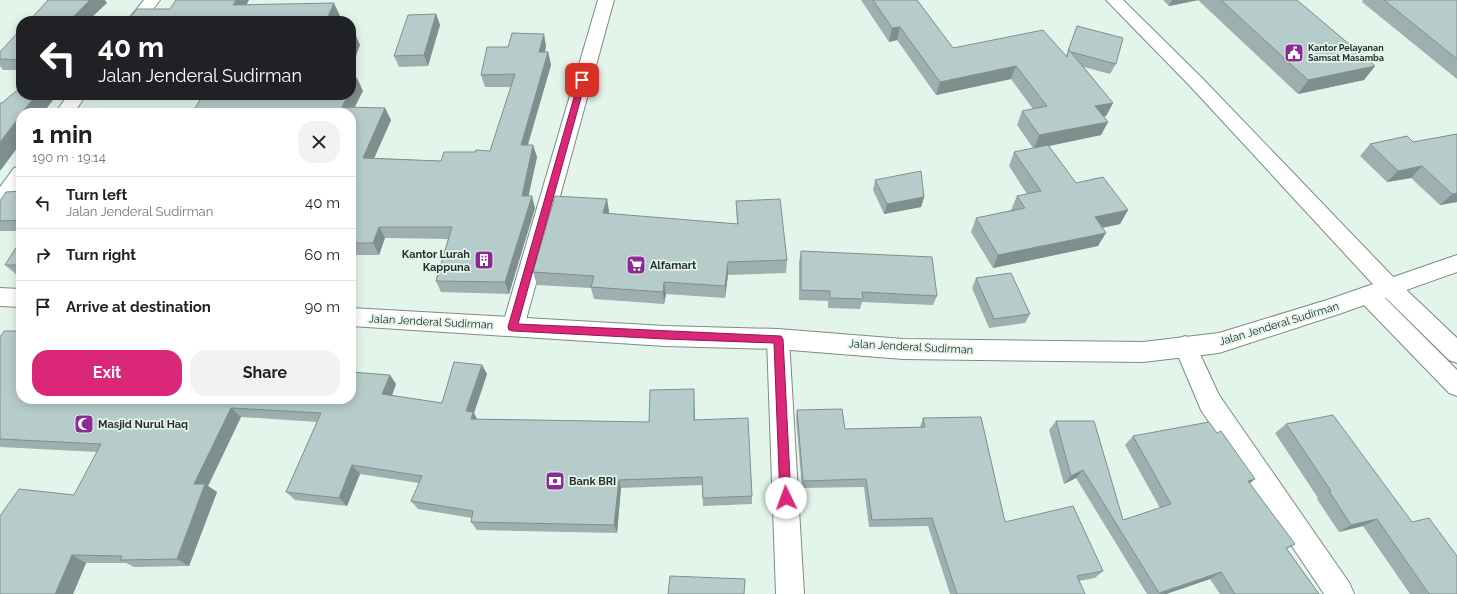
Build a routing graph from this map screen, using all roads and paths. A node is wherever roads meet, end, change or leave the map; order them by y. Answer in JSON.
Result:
{"nodes":[{"id":1,"x":152,"y":0,"type":"edge"},
{"id":2,"x":606,"y":0,"type":"edge"},
{"id":3,"x":1114,"y":0,"type":"edge"},
{"id":4,"x":139,"y":16,"type":"edge"},
{"id":5,"x":16,"y":180,"type":"edge"},
{"id":6,"x":0,"y":202,"type":"edge"},
{"id":7,"x":1457,"y":263,"type":"edge"},
{"id":8,"x":1389,"y":287,"type":"junction"},
{"id":9,"x":1368,"y":295,"type":"junction"},
{"id":10,"x":0,"y":297,"type":"edge"},
{"id":11,"x":16,"y":298,"type":"edge"},
{"id":12,"x":356,"y":317,"type":"edge"},
{"id":13,"x":513,"y":327,"type":"junction"},
{"id":14,"x":778,"y":339,"type":"junction"},
{"id":15,"x":1185,"y":346,"type":"junction"},
{"id":16,"x":1457,"y":353,"type":"edge"},
{"id":17,"x":1457,"y":386,"type":"edge"},
{"id":18,"x":790,"y":594,"type":"edge"},
{"id":19,"x":1340,"y":594,"type":"edge"}],
"edges":[{"from":1,"to":4,"type":"main road"},
{"from":2,"to":13,"type":"main road"},
{"from":3,"to":8,"type":"main road"},
{"from":5,"to":6,"type":"main road"},
{"from":7,"to":8,"type":"main road","name":"Jalan Jenderal Sudirman"},
{"from":8,"to":9,"type":"main road","name":"Jalan Jenderal Sudirman"},
{"from":8,"to":16,"type":"main road"},
{"from":9,"to":15,"type":"main road","name":"Jalan Jenderal Sudirman"},
{"from":9,"to":17,"type":"main road"},
{"from":10,"to":11,"type":"main road"},
{"from":12,"to":13,"type":"main road","name":"Jalan Jenderal Sudirman"},
{"from":13,"to":14,"type":"main road","name":"Jalan Jenderal Sudirman"},
{"from":14,"to":15,"type":"main road","name":"Jalan Jenderal Sudirman"},
{"from":14,"to":18,"type":"main road"},
{"from":15,"to":19,"type":"main road"}]}
